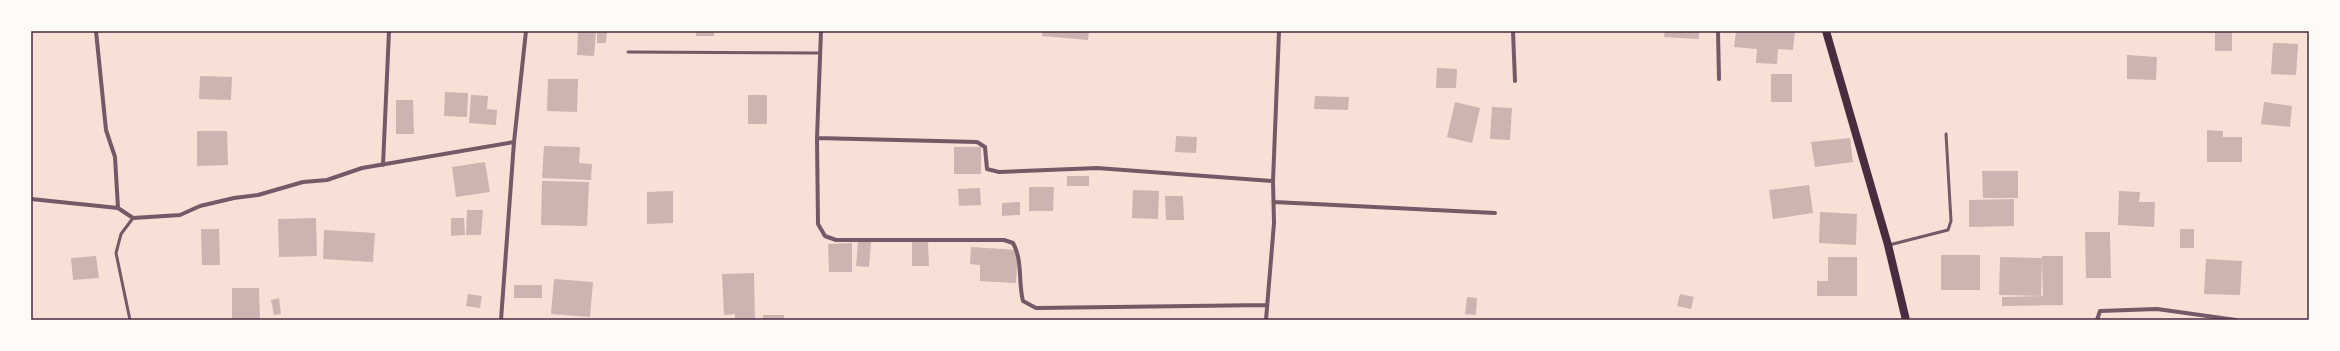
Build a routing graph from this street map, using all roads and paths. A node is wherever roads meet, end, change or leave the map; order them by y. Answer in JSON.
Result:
{"nodes":[{"id":1,"x":96,"y":31,"type":"edge"},
{"id":2,"x":389,"y":31,"type":"edge"},
{"id":3,"x":526,"y":31,"type":"edge"},
{"id":4,"x":821,"y":31,"type":"edge"},
{"id":5,"x":1279,"y":31,"type":"edge"},
{"id":6,"x":1513,"y":31,"type":"edge"},
{"id":7,"x":1718,"y":31,"type":"edge"},
{"id":8,"x":1826,"y":31,"type":"edge"},
{"id":9,"x":628,"y":52,"type":"dead end"},
{"id":10,"x":819,"y":53,"type":"junction"},
{"id":11,"x":1719,"y":79,"type":"dead end"},
{"id":12,"x":1515,"y":81,"type":"dead end"},
{"id":13,"x":1946,"y":134,"type":"dead end"},
{"id":14,"x":817,"y":138,"type":"junction"},
{"id":15,"x":514,"y":142,"type":"junction"},
{"id":16,"x":383,"y":165,"type":"junction"},
{"id":17,"x":1273,"y":181,"type":"junction"},
{"id":18,"x":31,"y":199,"type":"edge"},
{"id":19,"x":1274,"y":202,"type":"junction"},
{"id":20,"x":118,"y":208,"type":"junction"},
{"id":21,"x":1495,"y":213,"type":"dead end"},
{"id":22,"x":133,"y":218,"type":"junction"},
{"id":23,"x":1888,"y":245,"type":"junction"},
{"id":24,"x":1267,"y":305,"type":"junction"},
{"id":25,"x":130,"y":320,"type":"edge"},
{"id":26,"x":500,"y":320,"type":"edge"},
{"id":27,"x":1266,"y":320,"type":"edge"},
{"id":28,"x":1906,"y":320,"type":"edge"},
{"id":29,"x":2097,"y":320,"type":"edge"},
{"id":30,"x":2236,"y":320,"type":"edge"}],
"edges":[{"from":1,"to":20,"type":"street"},
{"from":2,"to":16,"type":"street"},
{"from":3,"to":15,"type":"street"},
{"from":4,"to":10,"type":"street"},
{"from":5,"to":17,"type":"street"},
{"from":6,"to":12,"type":"street"},
{"from":7,"to":11,"type":"street"},
{"from":8,"to":23,"type":"main road"},
{"from":9,"to":10,"type":"lane"},
{"from":10,"to":14,"type":"street"},
{"from":13,"to":23,"type":"lane"},
{"from":14,"to":17,"type":"street"},
{"from":14,"to":24,"type":"street"},
{"from":15,"to":16,"type":"street"},
{"from":15,"to":26,"type":"street"},
{"from":16,"to":22,"type":"street"},
{"from":17,"to":19,"type":"street"},
{"from":18,"to":20,"type":"street"},
{"from":19,"to":21,"type":"street"},
{"from":19,"to":24,"type":"street"},
{"from":20,"to":22,"type":"street"},
{"from":22,"to":25,"type":"lane"},
{"from":23,"to":28,"type":"main road"},
{"from":24,"to":27,"type":"street"},
{"from":29,"to":30,"type":"street"}]}
